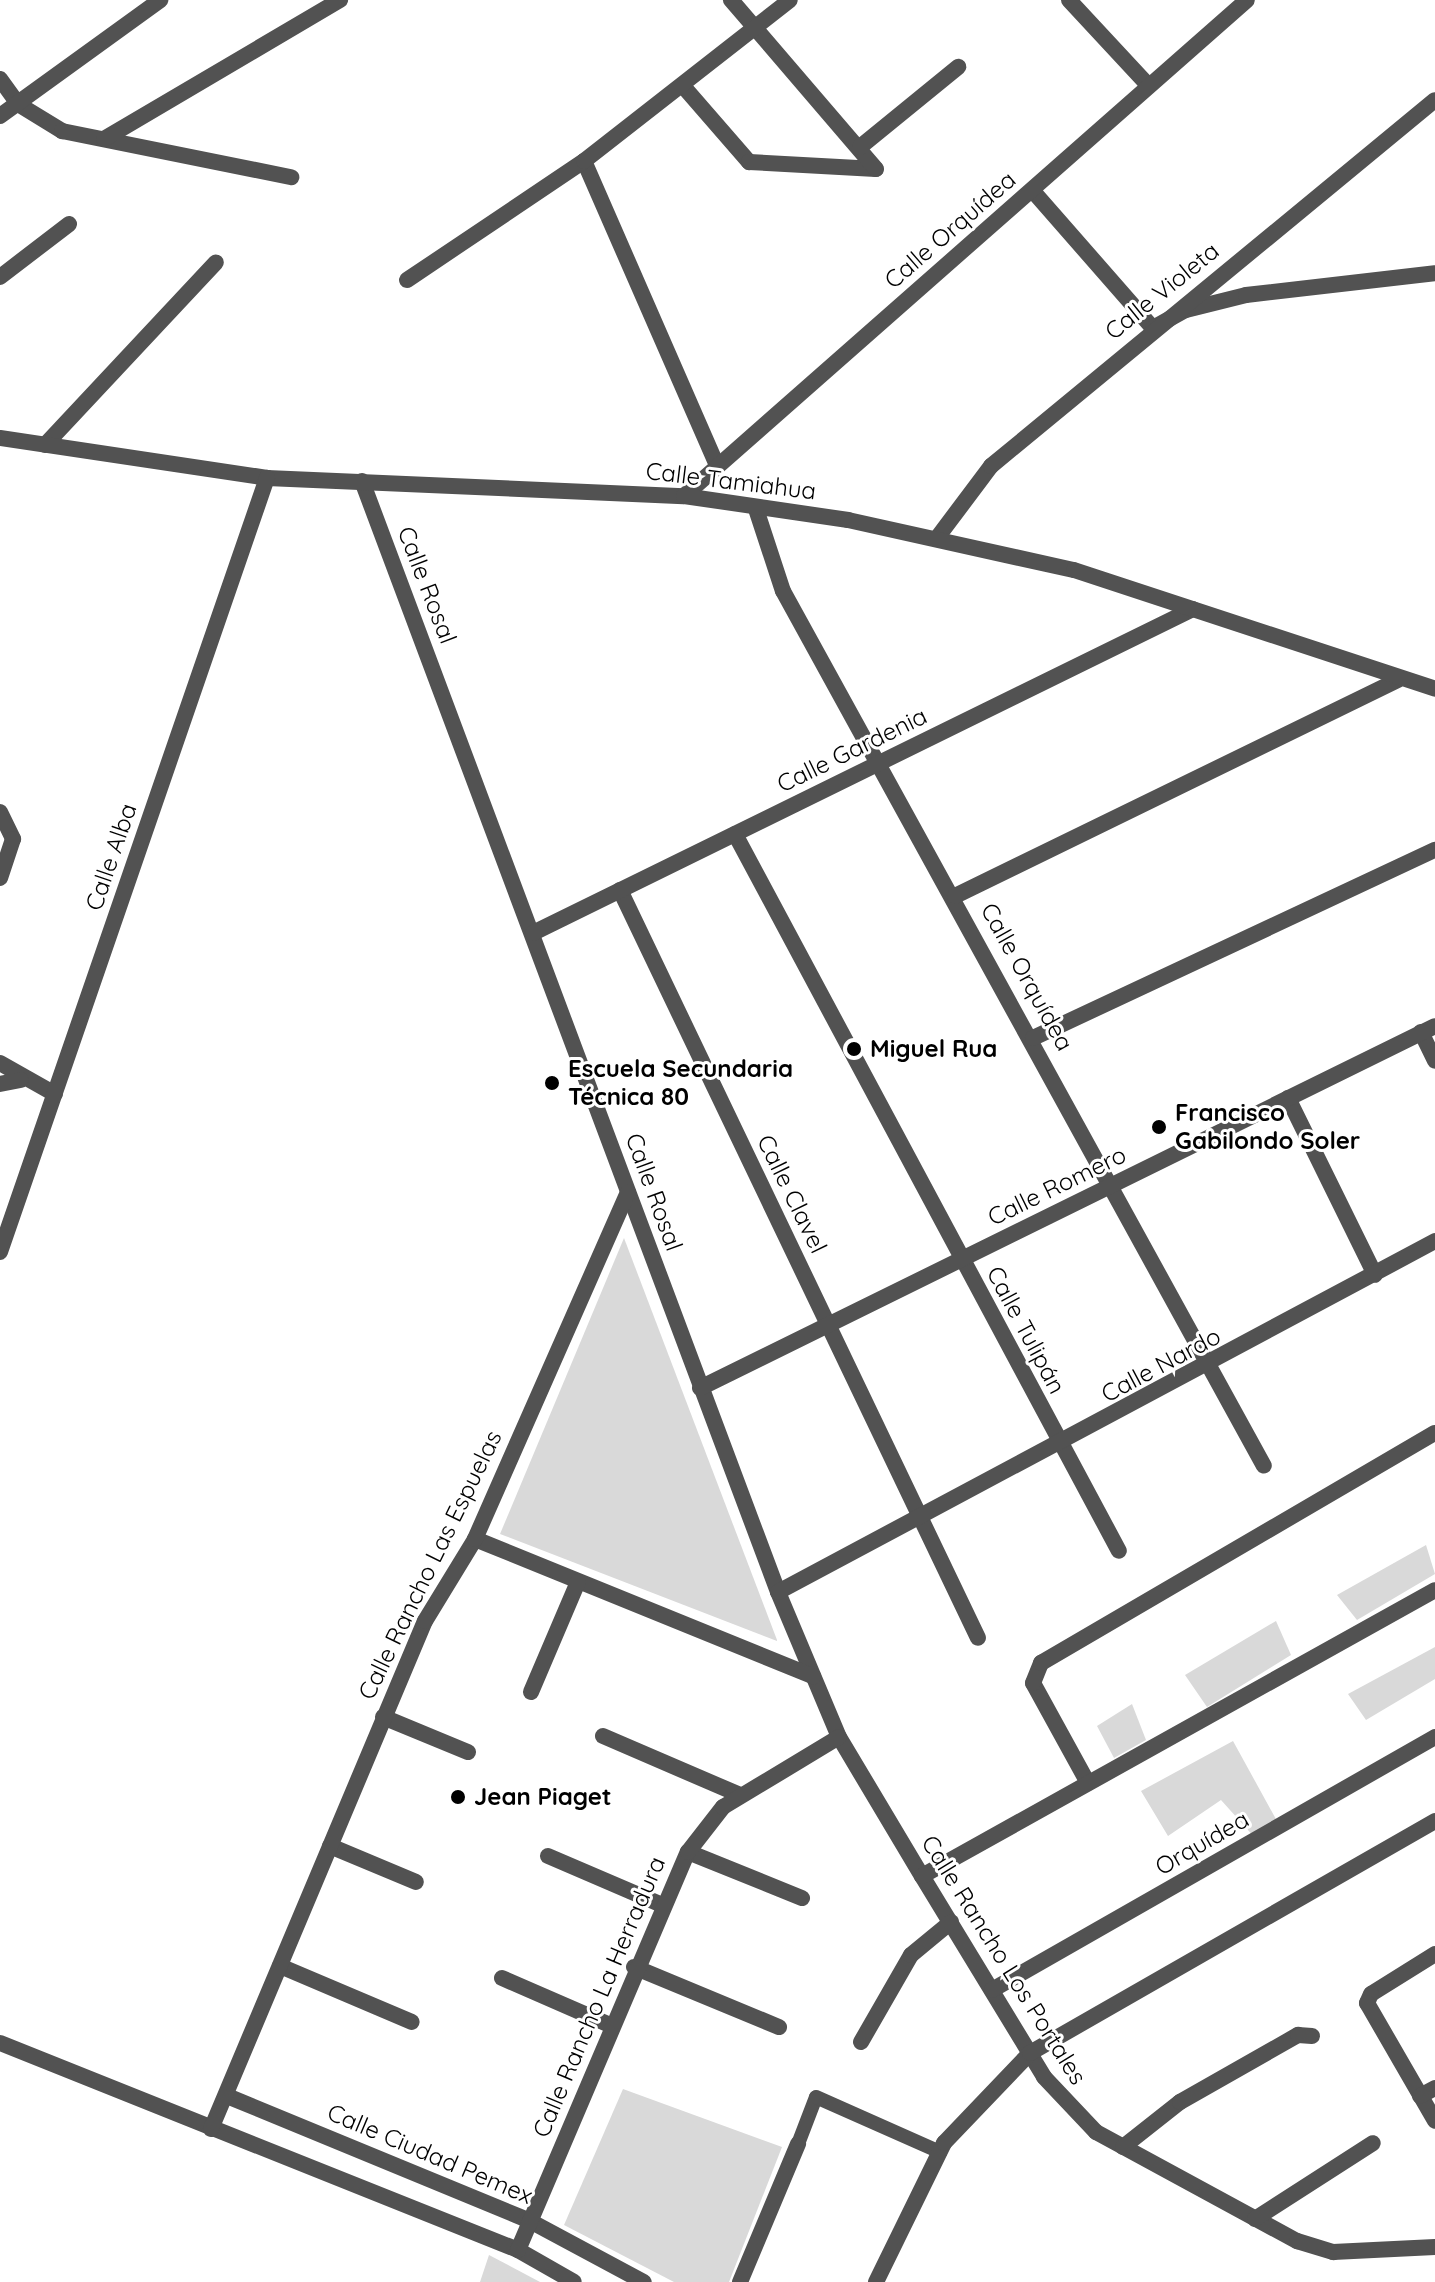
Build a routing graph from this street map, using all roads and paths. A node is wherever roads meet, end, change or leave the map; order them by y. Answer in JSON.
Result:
{"nodes":[{"id":1,"x":160,"y":0,"type":"edge"},
{"id":2,"x":340,"y":0,"type":"edge"},
{"id":3,"x":731,"y":0,"type":"edge"},
{"id":4,"x":790,"y":0,"type":"edge"},
{"id":5,"x":1069,"y":0,"type":"edge"},
{"id":6,"x":1247,"y":0,"type":"edge"},
{"id":7,"x":756,"y":27,"type":"junction"},
{"id":8,"x":958,"y":67,"type":"dead end"},
{"id":9,"x":0,"y":79,"type":"edge"},
{"id":10,"x":683,"y":86,"type":"junction"},
{"id":11,"x":1149,"y":86,"type":"junction"},
{"id":12,"x":1435,"y":100,"type":"edge"},
{"id":13,"x":18,"y":104,"type":"junction"},
{"id":14,"x":0,"y":116,"type":"edge"},
{"id":15,"x":104,"y":139,"type":"junction"},
{"id":16,"x":860,"y":147,"type":"junction"},
{"id":17,"x":584,"y":161,"type":"junction"},
{"id":18,"x":291,"y":177,"type":"dead end"},
{"id":19,"x":1032,"y":190,"type":"junction"},
{"id":20,"x":69,"y":224,"type":"dead end"},
{"id":21,"x":216,"y":262,"type":"dead end"},
{"id":22,"x":1435,"y":273,"type":"edge"},
{"id":23,"x":0,"y":277,"type":"edge"},
{"id":24,"x":407,"y":280,"type":"dead end"},
{"id":25,"x":1153,"y":328,"type":"junction"},
{"id":26,"x":0,"y":438,"type":"edge"},
{"id":27,"x":45,"y":445,"type":"junction"},
{"id":28,"x":717,"y":466,"type":"junction"},
{"id":29,"x":267,"y":478,"type":"junction"},
{"id":30,"x":362,"y":481,"type":"junction"},
{"id":31,"x":684,"y":496,"type":"junction"},
{"id":32,"x":756,"y":509,"type":"junction"},
{"id":33,"x":937,"y":538,"type":"junction"},
{"id":34,"x":1193,"y":609,"type":"junction"},
{"id":35,"x":1398,"y":680,"type":"junction"},
{"id":36,"x":1435,"y":689,"type":"edge"},
{"id":37,"x":881,"y":762,"type":"junction"},
{"id":38,"x":0,"y":812,"type":"edge"},
{"id":39,"x":735,"y":834,"type":"junction"},
{"id":40,"x":1435,"y":850,"type":"edge"},
{"id":41,"x":0,"y":878,"type":"edge"},
{"id":42,"x":620,"y":890,"type":"junction"},
{"id":43,"x":955,"y":896,"type":"junction"},
{"id":44,"x":533,"y":933,"type":"junction"},
{"id":45,"x":1428,"y":1029,"type":"edge"},
{"id":46,"x":1033,"y":1038,"type":"junction"},
{"id":47,"x":1435,"y":1061,"type":"edge"},
{"id":48,"x":0,"y":1063,"type":"edge"},
{"id":49,"x":21,"y":1080,"type":"junction"},
{"id":50,"x":0,"y":1084,"type":"edge"},
{"id":51,"x":55,"y":1094,"type":"junction"},
{"id":52,"x":1288,"y":1098,"type":"junction"},
{"id":53,"x":1114,"y":1184,"type":"junction"},
{"id":54,"x":628,"y":1192,"type":"junction"},
{"id":55,"x":1435,"y":1241,"type":"edge"},
{"id":56,"x":0,"y":1252,"type":"edge"},
{"id":57,"x":962,"y":1259,"type":"junction"},
{"id":58,"x":1375,"y":1275,"type":"junction"},
{"id":59,"x":828,"y":1325,"type":"junction"},
{"id":60,"x":1213,"y":1365,"type":"junction"},
{"id":61,"x":700,"y":1388,"type":"junction"},
{"id":62,"x":1435,"y":1433,"type":"edge"},
{"id":63,"x":1060,"y":1445,"type":"junction"},
{"id":64,"x":1264,"y":1466,"type":"dead end"},
{"id":65,"x":921,"y":1517,"type":"junction"},
{"id":66,"x":475,"y":1539,"type":"junction"},
{"id":67,"x":1119,"y":1551,"type":"dead end"},
{"id":68,"x":578,"y":1582,"type":"junction"},
{"id":69,"x":1435,"y":1590,"type":"edge"},
{"id":70,"x":778,"y":1592,"type":"junction"},
{"id":71,"x":978,"y":1638,"type":"dead end"},
{"id":72,"x":813,"y":1676,"type":"junction"},
{"id":73,"x":531,"y":1692,"type":"dead end"},
{"id":74,"x":383,"y":1717,"type":"junction"},
{"id":75,"x":603,"y":1736,"type":"dead end"},
{"id":76,"x":839,"y":1737,"type":"junction"},
{"id":77,"x":1435,"y":1737,"type":"edge"},
{"id":78,"x":468,"y":1752,"type":"dead end"},
{"id":79,"x":1088,"y":1783,"type":"junction"},
{"id":80,"x":740,"y":1795,"type":"junction"},
{"id":81,"x":1435,"y":1821,"type":"edge"},
{"id":82,"x":330,"y":1846,"type":"junction"},
{"id":83,"x":688,"y":1852,"type":"junction"},
{"id":84,"x":548,"y":1856,"type":"dead end"},
{"id":85,"x":922,"y":1876,"type":"junction"},
{"id":86,"x":416,"y":1882,"type":"dead end"},
{"id":87,"x":802,"y":1898,"type":"dead end"},
{"id":88,"x":660,"y":1904,"type":"junction"},
{"id":89,"x":951,"y":1922,"type":"junction"},
{"id":90,"x":1435,"y":1954,"type":"edge"},
{"id":91,"x":280,"y":1966,"type":"junction"},
{"id":92,"x":634,"y":1967,"type":"junction"},
{"id":93,"x":502,"y":1978,"type":"dead end"},
{"id":94,"x":992,"y":1990,"type":"junction"},
{"id":95,"x":412,"y":2022,"type":"dead end"},
{"id":96,"x":610,"y":2025,"type":"junction"},
{"id":97,"x":779,"y":2027,"type":"dead end"},
{"id":98,"x":1312,"y":2036,"type":"dead end"},
{"id":99,"x":861,"y":2042,"type":"dead end"},
{"id":100,"x":0,"y":2043,"type":"edge"},
{"id":101,"x":1030,"y":2053,"type":"junction"},
{"id":102,"x":1428,"y":2092,"type":"edge"},
{"id":103,"x":227,"y":2096,"type":"junction"},
{"id":104,"x":1435,"y":2121,"type":"edge"},
{"id":105,"x":211,"y":2129,"type":"junction"},
{"id":106,"x":1373,"y":2143,"type":"dead end"},
{"id":107,"x":798,"y":2144,"type":"joint"},
{"id":108,"x":1123,"y":2147,"type":"junction"},
{"id":109,"x":940,"y":2152,"type":"junction"},
{"id":110,"x":1255,"y":2219,"type":"junction"},
{"id":111,"x":530,"y":2221,"type":"junction"},
{"id":112,"x":1435,"y":2247,"type":"edge"},
{"id":113,"x":518,"y":2250,"type":"junction"},
{"id":114,"x":574,"y":2282,"type":"edge"},
{"id":115,"x":644,"y":2282,"type":"edge"},
{"id":116,"x":740,"y":2282,"type":"edge"},
{"id":117,"x":876,"y":2282,"type":"edge"}],
"edges":[{"from":1,"to":13,"type":"street"},
{"from":2,"to":15,"type":"street"},
{"from":3,"to":7,"type":"street"},
{"from":4,"to":7,"type":"street"},
{"from":5,"to":11,"type":"street"},
{"from":6,"to":11,"type":"street","name":"Calle Orquídea"},
{"from":7,"to":10,"type":"street"},
{"from":7,"to":16,"type":"street"},
{"from":8,"to":16,"type":"street"},
{"from":9,"to":13,"type":"street"},
{"from":10,"to":16,"type":"street"},
{"from":10,"to":17,"type":"street"},
{"from":11,"to":19,"type":"street","name":"Calle Orquídea"},
{"from":12,"to":25,"type":"street","name":"Calle Violeta"},
{"from":13,"to":14,"type":"street"},
{"from":13,"to":15,"type":"street"},
{"from":15,"to":18,"type":"street"},
{"from":17,"to":24,"type":"street"},
{"from":17,"to":28,"type":"street"},
{"from":19,"to":25,"type":"street"},
{"from":19,"to":28,"type":"street","name":"Calle Orquídea"},
{"from":20,"to":23,"type":"street"},
{"from":21,"to":27,"type":"street"},
{"from":22,"to":25,"type":"street"},
{"from":25,"to":33,"type":"street","name":"Calle Violeta"},
{"from":26,"to":27,"type":"street","name":"Calle Tamiahua"},
{"from":27,"to":29,"type":"street","name":"Calle Tamiahua"},
{"from":28,"to":31,"type":"street","name":"Calle Orquídea"},
{"from":29,"to":30,"type":"street","name":"Calle Tamiahua"},
{"from":29,"to":51,"type":"street","name":"Calle Alba"},
{"from":30,"to":31,"type":"street","name":"Calle Tamiahua"},
{"from":30,"to":44,"type":"street","name":"Calle Rosal"},
{"from":31,"to":32,"type":"street","name":"Calle Tamiahua"},
{"from":32,"to":33,"type":"street","name":"Calle Tamiahua"},
{"from":32,"to":37,"type":"street","name":"Calle Orquídea"},
{"from":33,"to":34,"type":"street","name":"Calle Tamiahua"},
{"from":34,"to":35,"type":"street","name":"Calle Tamiahua"},
{"from":34,"to":37,"type":"street","name":"Calle Gardenia"},
{"from":35,"to":36,"type":"street","name":"Calle Tamiahua"},
{"from":35,"to":43,"type":"street"},
{"from":37,"to":39,"type":"street","name":"Calle Gardenia"},
{"from":37,"to":43,"type":"street","name":"Calle Orquídea"},
{"from":38,"to":41,"type":"street"},
{"from":39,"to":42,"type":"street","name":"Calle Gardenia"},
{"from":39,"to":57,"type":"street","name":"Calle Tulipán"},
{"from":40,"to":46,"type":"street"},
{"from":42,"to":44,"type":"street","name":"Calle Gardenia"},
{"from":42,"to":59,"type":"street","name":"Calle Clavel"},
{"from":43,"to":46,"type":"street","name":"Calle Orquídea"},
{"from":44,"to":54,"type":"street","name":"Calle Rosal"},
{"from":45,"to":47,"type":"street"},
{"from":45,"to":52,"type":"street","name":"Calle Romero"},
{"from":46,"to":53,"type":"street","name":"Calle Orquídea"},
{"from":48,"to":49,"type":"street"},
{"from":49,"to":50,"type":"street"},
{"from":49,"to":51,"type":"street"},
{"from":51,"to":56,"type":"street","name":"Calle Alba"},
{"from":52,"to":53,"type":"street","name":"Calle Romero"},
{"from":52,"to":58,"type":"street"},
{"from":53,"to":57,"type":"street","name":"Calle Romero"},
{"from":53,"to":60,"type":"street","name":"Calle Orquídea"},
{"from":54,"to":61,"type":"street","name":"Calle Rosal"},
{"from":54,"to":66,"type":"street","name":"Calle Rancho Las Espuelas"},
{"from":55,"to":58,"type":"street","name":"Calle Nardo"},
{"from":57,"to":59,"type":"street","name":"Calle Romero"},
{"from":57,"to":63,"type":"street","name":"Calle Tulipán"},
{"from":58,"to":60,"type":"street","name":"Calle Nardo"},
{"from":59,"to":61,"type":"street","name":"Calle Romero"},
{"from":59,"to":65,"type":"street","name":"Calle Clavel"},
{"from":60,"to":63,"type":"street","name":"Calle Nardo"},
{"from":60,"to":64,"type":"street","name":"Calle Orquídea"},
{"from":61,"to":70,"type":"street","name":"Calle Rosal"},
{"from":62,"to":79,"type":"street"},
{"from":63,"to":65,"type":"street","name":"Calle Nardo"},
{"from":63,"to":67,"type":"street","name":"Calle Tulipán"},
{"from":65,"to":70,"type":"street","name":"Calle Nardo"},
{"from":65,"to":71,"type":"street","name":"Calle Clavel"},
{"from":66,"to":68,"type":"street"},
{"from":66,"to":74,"type":"street","name":"Calle Rancho Las Espuelas"},
{"from":68,"to":72,"type":"street"},
{"from":68,"to":73,"type":"street"},
{"from":69,"to":79,"type":"street"},
{"from":70,"to":72,"type":"street","name":"Calle Rosal"},
{"from":72,"to":76,"type":"street","name":"Calle Rosal"},
{"from":74,"to":78,"type":"street"},
{"from":74,"to":82,"type":"street","name":"Calle Rancho Las Espuelas"},
{"from":75,"to":80,"type":"street"},
{"from":76,"to":80,"type":"street","name":"Calle Rancho La Herradura"},
{"from":76,"to":85,"type":"street","name":"Calle Rancho Los Portales"},
{"from":77,"to":94,"type":"street","name":"Orquídea"},
{"from":79,"to":85,"type":"street"},
{"from":80,"to":83,"type":"street","name":"Calle Rancho La Herradura"},
{"from":81,"to":101,"type":"street"},
{"from":82,"to":86,"type":"street"},
{"from":82,"to":91,"type":"street","name":"Calle Rancho Las Espuelas"},
{"from":83,"to":87,"type":"street"},
{"from":83,"to":88,"type":"street","name":"Calle Rancho La Herradura"},
{"from":84,"to":88,"type":"street"},
{"from":85,"to":89,"type":"street","name":"Calle Rancho Los Portales"},
{"from":88,"to":92,"type":"street","name":"Calle Rancho La Herradura"},
{"from":89,"to":94,"type":"street","name":"Calle Rancho Los Portales"},
{"from":89,"to":99,"type":"street"},
{"from":90,"to":102,"type":"street"},
{"from":91,"to":95,"type":"street"},
{"from":91,"to":103,"type":"street","name":"Calle Rancho Las Espuelas"},
{"from":92,"to":96,"type":"street","name":"Calle Rancho La Herradura"},
{"from":92,"to":97,"type":"street"},
{"from":93,"to":96,"type":"street"},
{"from":94,"to":101,"type":"street","name":"Calle Rancho Los Portales"},
{"from":96,"to":111,"type":"street","name":"Calle Rancho La Herradura"},
{"from":98,"to":108,"type":"street"},
{"from":100,"to":105,"type":"street"},
{"from":101,"to":108,"type":"street","name":"Calle Rancho Los Portales"},
{"from":101,"to":109,"type":"street"},
{"from":102,"to":104,"type":"street"},
{"from":103,"to":105,"type":"street"},
{"from":103,"to":111,"type":"street","name":"Calle Ciudad Pemex"},
{"from":105,"to":113,"type":"street"},
{"from":106,"to":110,"type":"street"},
{"from":107,"to":109,"type":"street"},
{"from":107,"to":116,"type":"street"},
{"from":108,"to":110,"type":"street","name":"Calle Rancho Los Portales"},
{"from":109,"to":117,"type":"street"},
{"from":110,"to":112,"type":"street","name":"Calle Rancho Los Portales"},
{"from":111,"to":113,"type":"street","name":"Calle Rancho La Herradura"},
{"from":111,"to":115,"type":"street","name":"Calle Ciudad Pemex"},
{"from":113,"to":114,"type":"street"}]}
